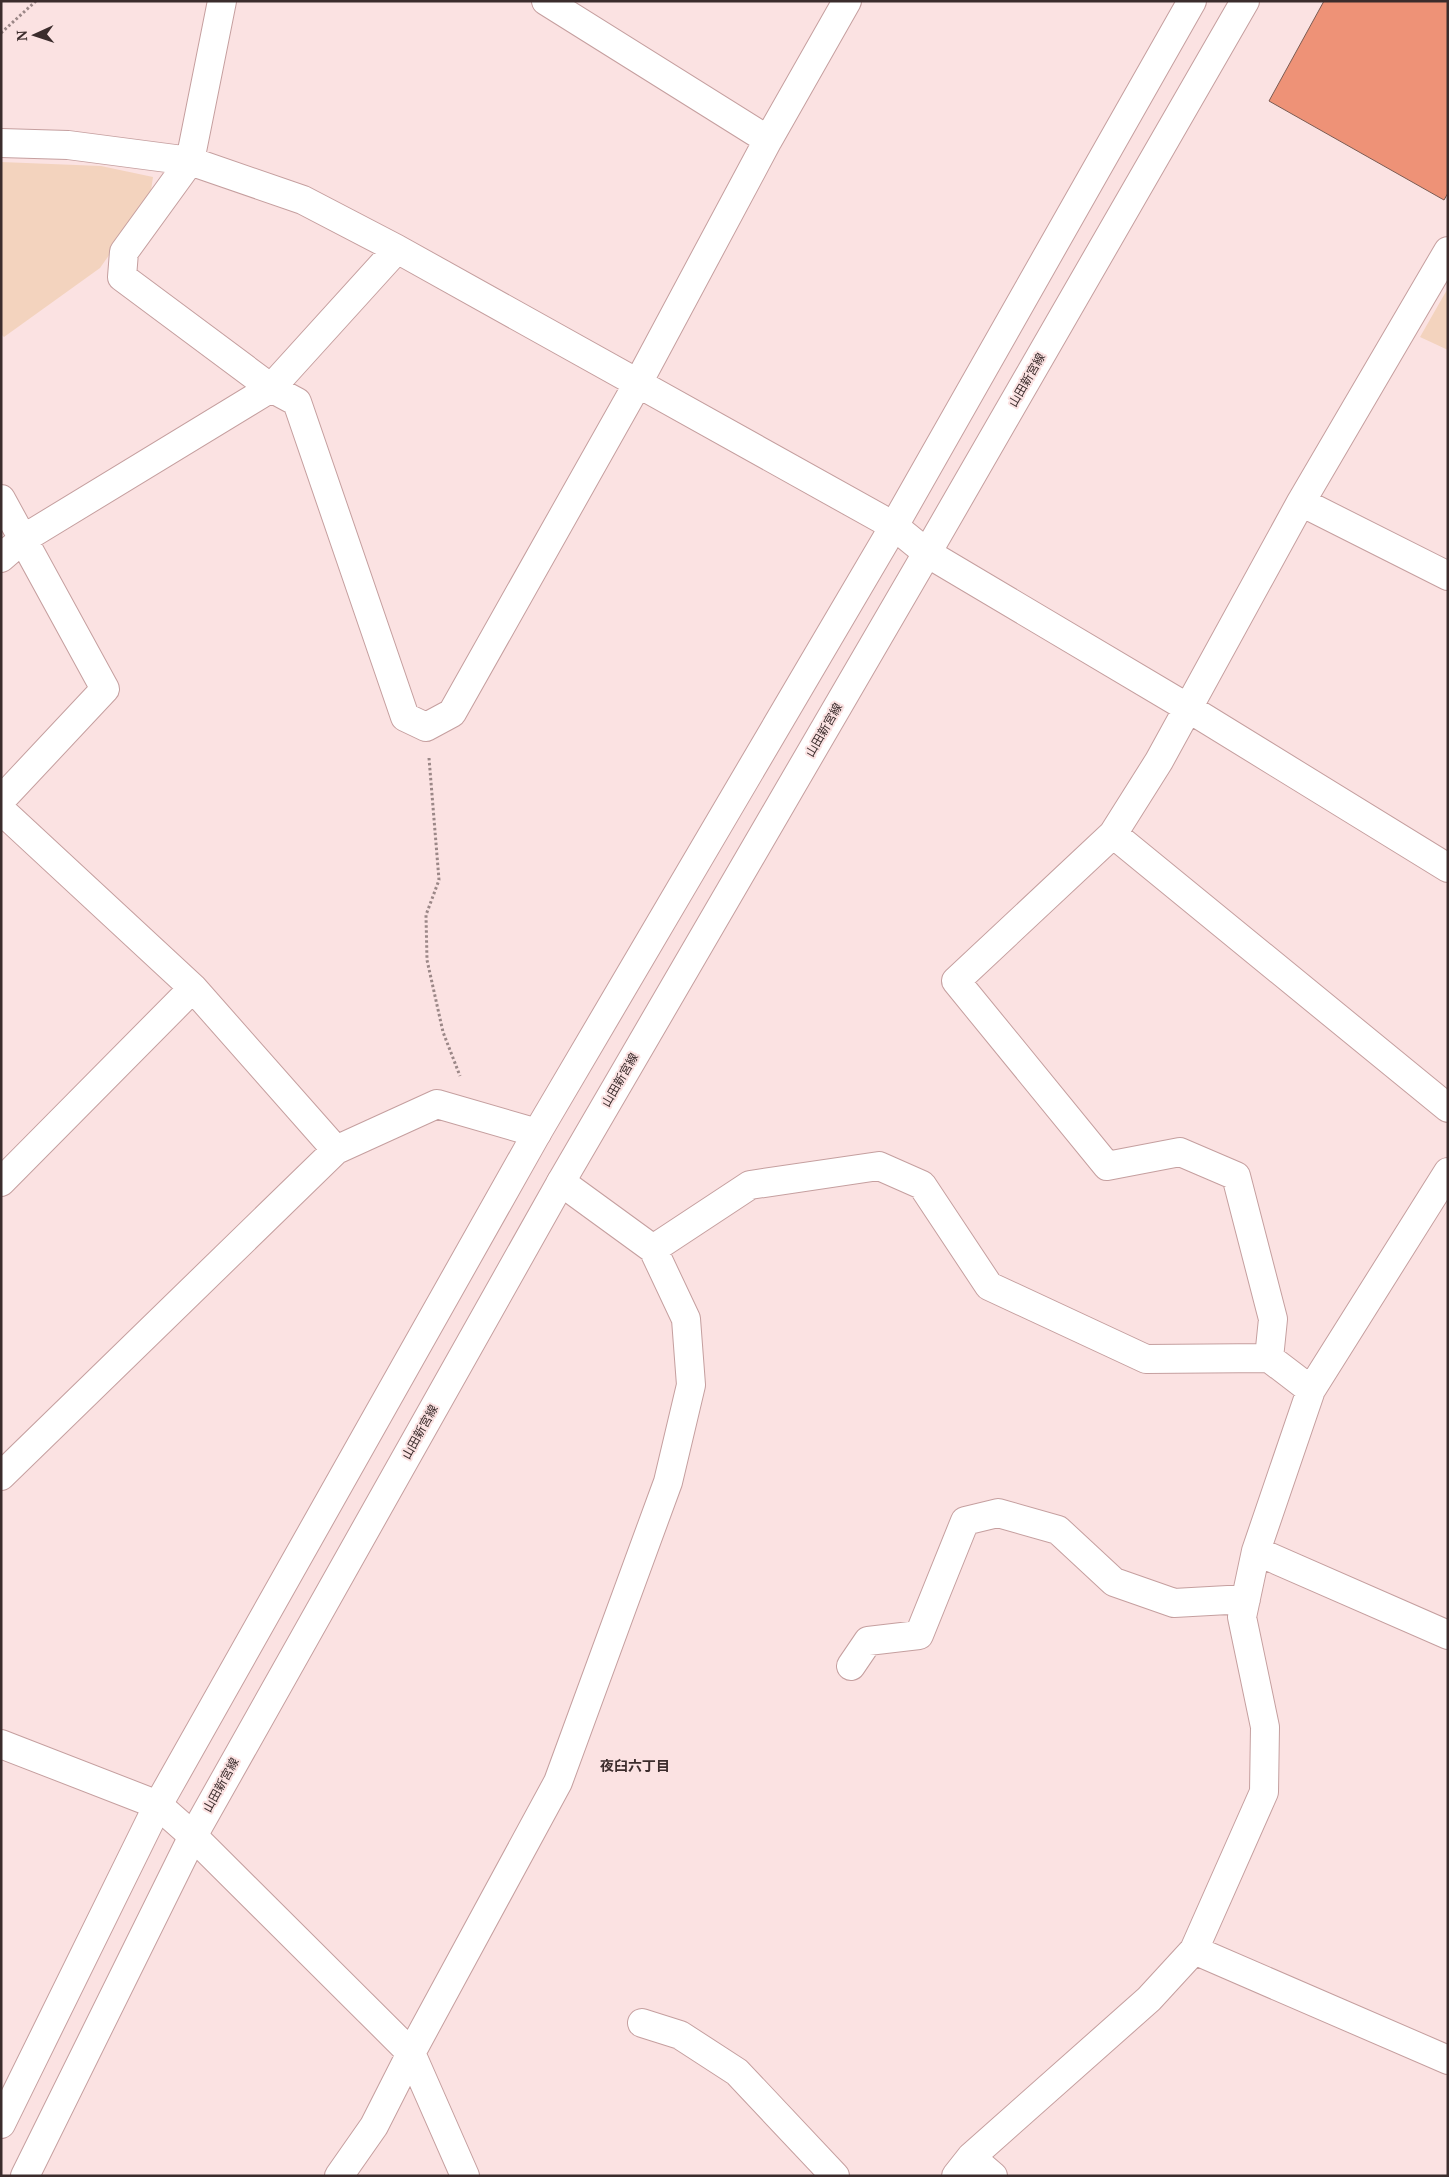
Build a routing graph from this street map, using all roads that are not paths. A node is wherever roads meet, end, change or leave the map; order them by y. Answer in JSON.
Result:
{"nodes":[{"id":1,"x":222,"y":1,"type":"edge"},
{"id":2,"x":546,"y":1,"type":"edge"},
{"id":3,"x":847,"y":1,"type":"edge"},
{"id":4,"x":1192,"y":1,"type":"edge"},
{"id":5,"x":1246,"y":1,"type":"edge"},
{"id":6,"x":768,"y":140,"type":"junction"},
{"id":7,"x":1,"y":144,"type":"edge"},
{"id":8,"x":190,"y":161,"type":"junction"},
{"id":9,"x":397,"y":249,"type":"junction"},
{"id":10,"x":1448,"y":251,"type":"edge"},
{"id":11,"x":638,"y":383,"type":"junction"},
{"id":12,"x":271,"y":388,"type":"junction"},
{"id":13,"x":1,"y":499,"type":"edge"},
{"id":14,"x":1301,"y":502,"type":"junction"},
{"id":15,"x":894,"y":526,"type":"junction"},
{"id":16,"x":23,"y":539,"type":"junction"},
{"id":17,"x":927,"y":553,"type":"junction"},
{"id":18,"x":1,"y":558,"type":"edge"},
{"id":19,"x":1448,"y":576,"type":"edge"},
{"id":20,"x":1188,"y":708,"type":"junction"},
{"id":21,"x":1,"y":800,"type":"edge"},
{"id":22,"x":1,"y":810,"type":"edge"},
{"id":23,"x":1113,"y":834,"type":"junction"},
{"id":24,"x":1448,"y":868,"type":"edge"},
{"id":25,"x":193,"y":988,"type":"junction"},
{"id":26,"x":1448,"y":1108,"type":"edge"},
{"id":27,"x":538,"y":1133,"type":"junction"},
{"id":28,"x":336,"y":1150,"type":"junction"},
{"id":29,"x":1448,"y":1172,"type":"edge"},
{"id":30,"x":1,"y":1182,"type":"edge"},
{"id":31,"x":561,"y":1182,"type":"junction"},
{"id":32,"x":653,"y":1248,"type":"junction"},
{"id":33,"x":1270,"y":1358,"type":"junction"},
{"id":34,"x":1312,"y":1390,"type":"junction"},
{"id":35,"x":1,"y":1476,"type":"edge"},
{"id":36,"x":1256,"y":1551,"type":"junction"},
{"id":37,"x":1246,"y":1599,"type":"junction"},
{"id":38,"x":1448,"y":1635,"type":"edge"},
{"id":39,"x":851,"y":1666,"type":"dead end"},
{"id":40,"x":1,"y":1744,"type":"edge"},
{"id":41,"x":158,"y":1805,"type":"junction"},
{"id":42,"x":192,"y":1836,"type":"junction"},
{"id":43,"x":1194,"y":1950,"type":"junction"},
{"id":44,"x":642,"y":2024,"type":"dead end"},
{"id":45,"x":411,"y":2053,"type":"junction"},
{"id":46,"x":1448,"y":2060,"type":"edge"},
{"id":47,"x":1,"y":2124,"type":"edge"},
{"id":48,"x":963,"y":2167,"type":"edge"},
{"id":49,"x":25,"y":2176,"type":"edge"},
{"id":50,"x":339,"y":2176,"type":"edge"},
{"id":51,"x":465,"y":2176,"type":"edge"},
{"id":52,"x":835,"y":2176,"type":"edge"},
{"id":53,"x":993,"y":2176,"type":"edge"}],
"edges":[{"from":1,"to":8,"type":"street"},
{"from":2,"to":6,"type":"street"},
{"from":3,"to":6,"type":"street"},
{"from":4,"to":15,"type":"street"},
{"from":5,"to":17,"type":"street","name":"山田新宮線"},
{"from":6,"to":11,"type":"street"},
{"from":7,"to":8,"type":"street"},
{"from":8,"to":9,"type":"street"},
{"from":8,"to":12,"type":"street"},
{"from":9,"to":11,"type":"street"},
{"from":9,"to":12,"type":"street"},
{"from":10,"to":14,"type":"street"},
{"from":11,"to":12,"type":"street"},
{"from":11,"to":15,"type":"street"},
{"from":12,"to":16,"type":"street"},
{"from":13,"to":16,"type":"street"},
{"from":14,"to":19,"type":"street"},
{"from":14,"to":20,"type":"street"},
{"from":15,"to":17,"type":"street"},
{"from":15,"to":27,"type":"street"},
{"from":16,"to":18,"type":"street"},
{"from":16,"to":21,"type":"street"},
{"from":17,"to":20,"type":"street"},
{"from":17,"to":31,"type":"street","name":"山田新宮線"},
{"from":20,"to":23,"type":"street"},
{"from":20,"to":24,"type":"street"},
{"from":22,"to":25,"type":"street"},
{"from":23,"to":26,"type":"street"},
{"from":23,"to":33,"type":"street"},
{"from":25,"to":28,"type":"street"},
{"from":25,"to":30,"type":"street"},
{"from":27,"to":28,"type":"street"},
{"from":27,"to":41,"type":"street"},
{"from":28,"to":35,"type":"street"},
{"from":29,"to":34,"type":"street"},
{"from":31,"to":32,"type":"street"},
{"from":31,"to":42,"type":"street","name":"山田新宮線"},
{"from":32,"to":33,"type":"street"},
{"from":32,"to":45,"type":"street"},
{"from":33,"to":34,"type":"street"},
{"from":34,"to":36,"type":"street"},
{"from":36,"to":37,"type":"street"},
{"from":36,"to":38,"type":"street"},
{"from":37,"to":39,"type":"street"},
{"from":37,"to":43,"type":"street"},
{"from":40,"to":41,"type":"street"},
{"from":41,"to":42,"type":"street"},
{"from":41,"to":47,"type":"street"},
{"from":42,"to":45,"type":"street"},
{"from":42,"to":49,"type":"street","name":"山田新宮線"},
{"from":43,"to":46,"type":"street"},
{"from":43,"to":48,"type":"street"},
{"from":44,"to":52,"type":"street"},
{"from":45,"to":50,"type":"street"},
{"from":45,"to":51,"type":"street"},
{"from":48,"to":53,"type":"street"}]}
